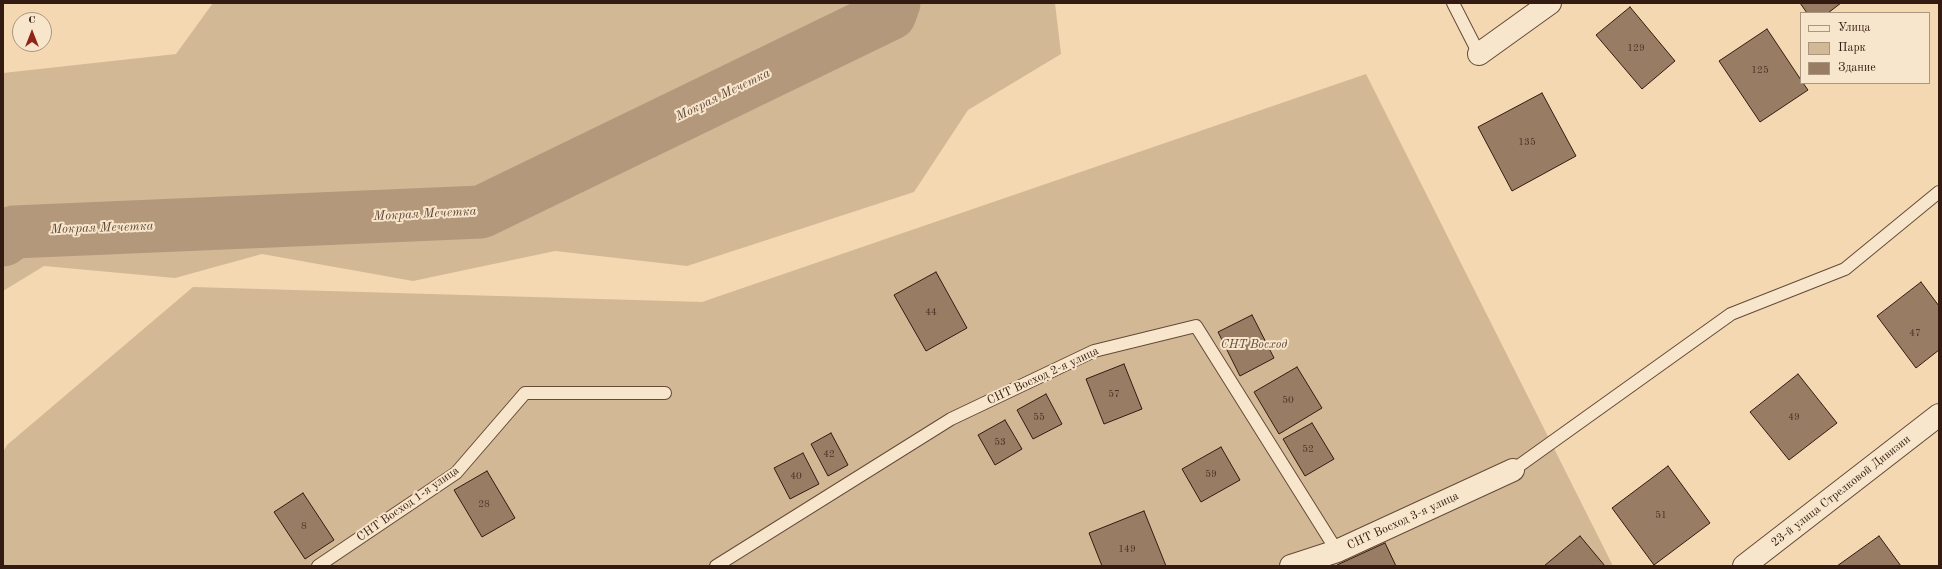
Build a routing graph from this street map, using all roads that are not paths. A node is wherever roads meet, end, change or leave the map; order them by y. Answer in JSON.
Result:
{"nodes":[{"id":1,"x":1453,"y":3,"type":"edge"},
{"id":2,"x":1550,"y":3,"type":"edge"},
{"id":3,"x":1479,"y":54,"type":"joint"},
{"id":4,"x":1939,"y":192,"type":"edge"},
{"id":5,"x":665,"y":393,"type":"dead end"},
{"id":6,"x":1939,"y":415,"type":"edge"},
{"id":7,"x":1513,"y":470,"type":"joint"},
{"id":8,"x":1337,"y":551,"type":"junction"},
{"id":9,"x":318,"y":566,"type":"edge"},
{"id":10,"x":716,"y":566,"type":"edge"},
{"id":11,"x":1291,"y":566,"type":"edge"},
{"id":12,"x":1744,"y":566,"type":"edge"}],
"edges":[{"from":1,"to":3,"type":"lane"},
{"from":2,"to":3,"type":"street"},
{"from":4,"to":7,"type":"lane"},
{"from":5,"to":9,"type":"lane","name":"СНТ Восход 1-я улица"},
{"from":6,"to":12,"type":"street","name":"23-й улица Стрелковой Дивизии"},
{"from":7,"to":8,"type":"street","name":"СНТ Восход 3-я улица"},
{"from":8,"to":10,"type":"lane","name":"СНТ Восход 2-я улица"},
{"from":8,"to":11,"type":"street","name":"СНТ Восход 3-я улица"}]}
